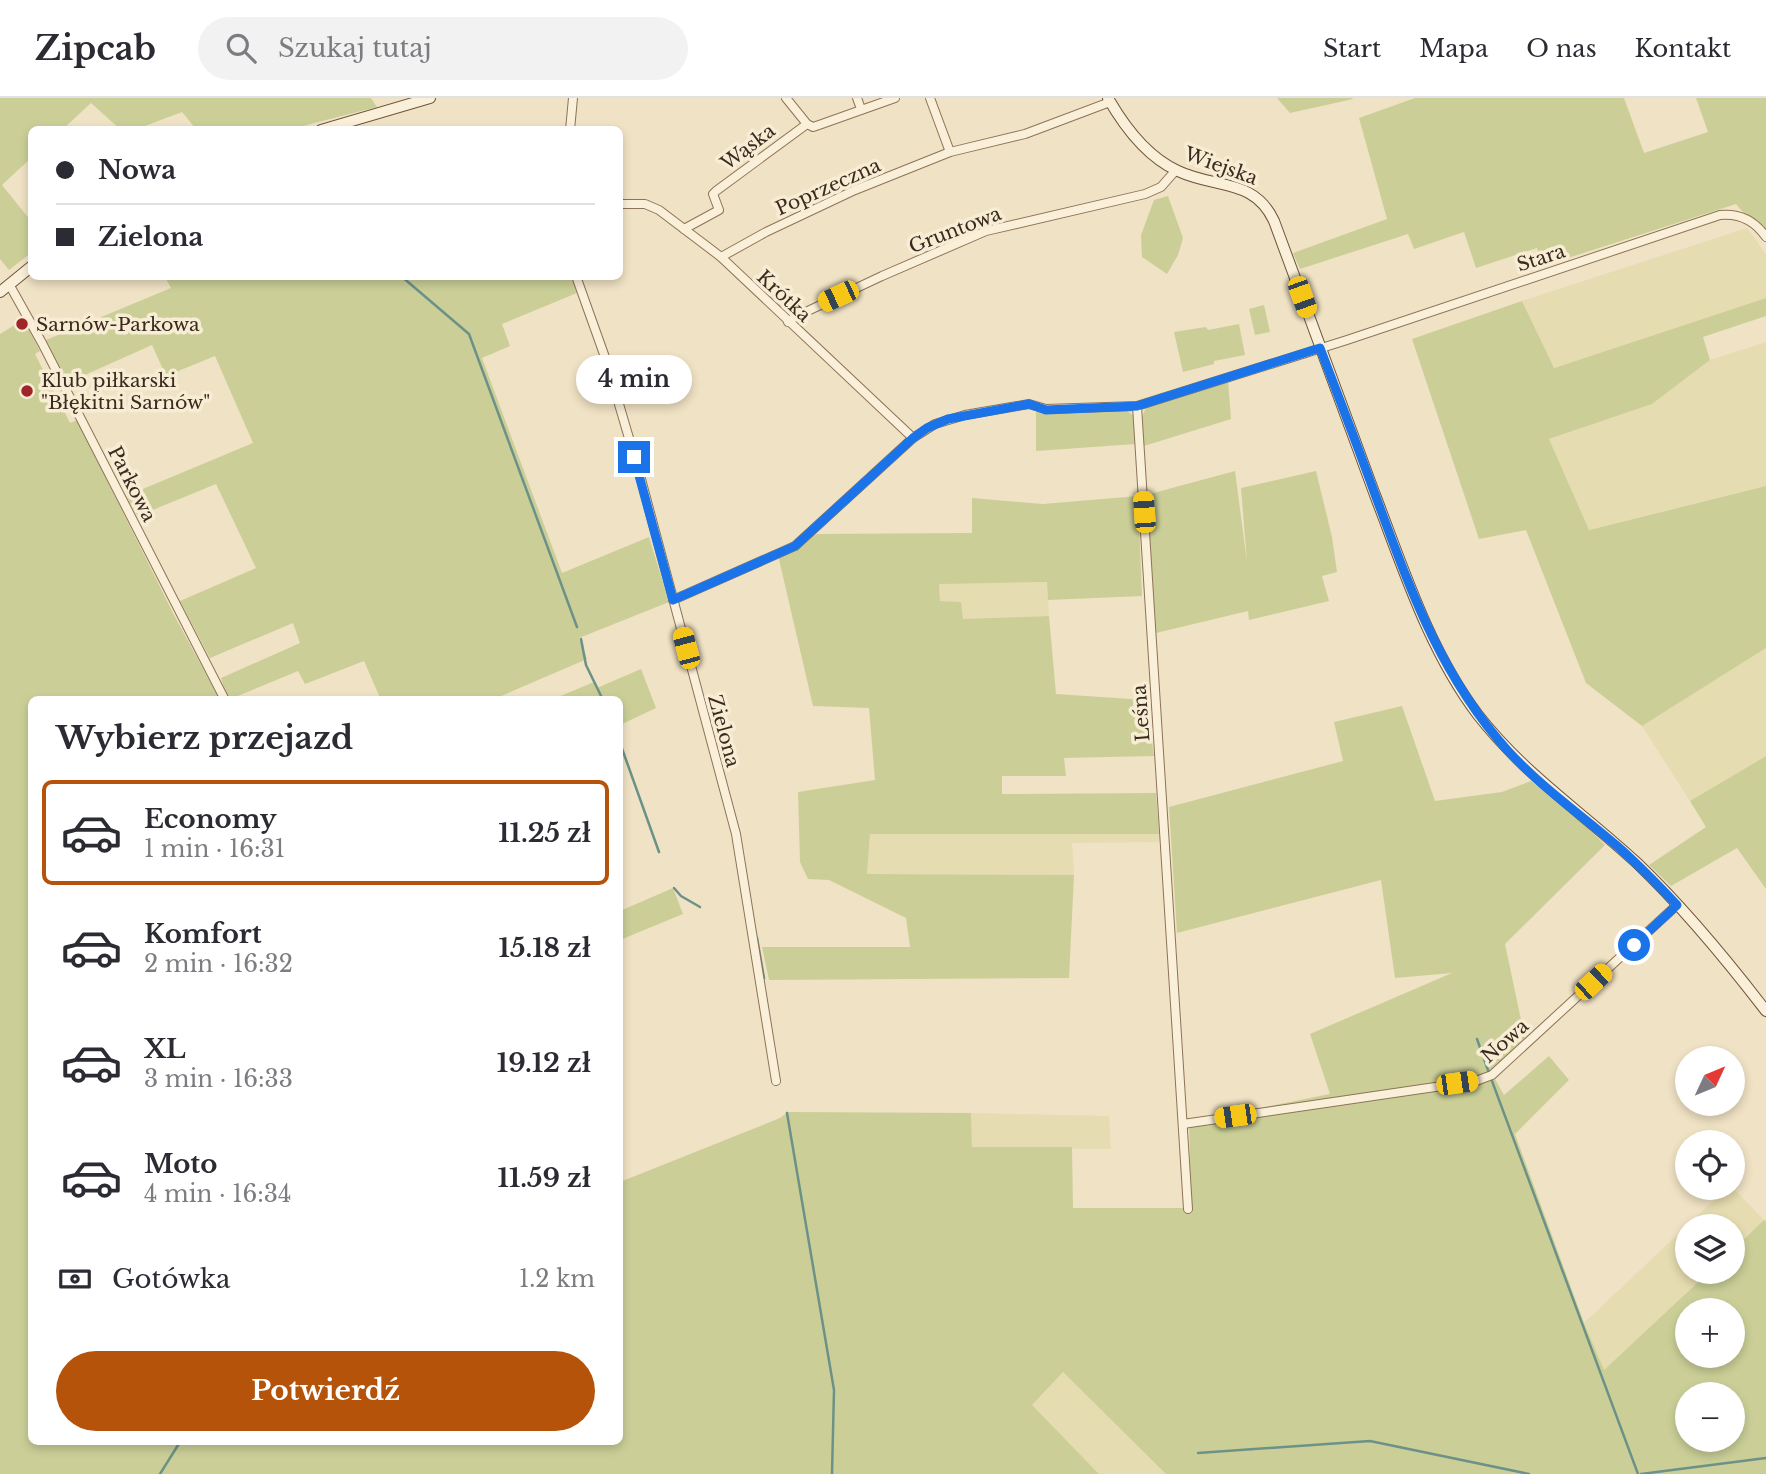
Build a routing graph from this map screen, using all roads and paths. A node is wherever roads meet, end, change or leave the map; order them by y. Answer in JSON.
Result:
{"nodes":[{"id":1,"x":573,"y":98,"type":"edge"},
{"id":2,"x":786,"y":98,"type":"edge"},
{"id":3,"x":857,"y":98,"type":"edge"},
{"id":4,"x":895,"y":98,"type":"edge"},
{"id":5,"x":930,"y":98,"type":"edge"},
{"id":6,"x":425,"y":99,"type":"edge"},
{"id":7,"x":1109,"y":100,"type":"edge"},
{"id":8,"x":861,"y":109,"type":"junction"},
{"id":9,"x":807,"y":124,"type":"junction"},
{"id":10,"x":334,"y":126,"type":"edge"},
{"id":11,"x":570,"y":126,"type":"edge"},
{"id":12,"x":950,"y":152,"type":"junction"},
{"id":13,"x":1176,"y":170,"type":"junction"},
{"id":14,"x":623,"y":204,"type":"edge"},
{"id":15,"x":684,"y":229,"type":"junction"},
{"id":16,"x":1766,"y":237,"type":"edge"},
{"id":17,"x":721,"y":257,"type":"junction"},
{"id":18,"x":28,"y":269,"type":"edge"},
{"id":19,"x":577,"y":280,"type":"edge"},
{"id":20,"x":4,"y":288,"type":"edge"},
{"id":21,"x":788,"y":322,"type":"junction"},
{"id":22,"x":1320,"y":348,"type":"junction"},
{"id":23,"x":1137,"y":406,"type":"junction"},
{"id":24,"x":913,"y":438,"type":"junction"},
{"id":25,"x":673,"y":600,"type":"junction"},
{"id":26,"x":223,"y":696,"type":"edge"},
{"id":27,"x":1677,"y":905,"type":"junction"},
{"id":28,"x":1766,"y":1011,"type":"edge"},
{"id":29,"x":776,"y":1080,"type":"dead end"},
{"id":30,"x":1183,"y":1124,"type":"junction"},
{"id":31,"x":1188,"y":1209,"type":"dead end"}],
"edges":[{"from":1,"to":11,"type":"street"},
{"from":2,"to":9,"type":"street"},
{"from":3,"to":8,"type":"street"},
{"from":4,"to":8,"type":"street","name":"Wąska"},
{"from":5,"to":12,"type":"street"},
{"from":6,"to":10,"type":"street"},
{"from":7,"to":12,"type":"street","name":"Poprzeczna"},
{"from":7,"to":13,"type":"street","name":"Wiejska"},
{"from":8,"to":9,"type":"street","name":"Wąska"},
{"from":9,"to":15,"type":"street","name":"Wąska"},
{"from":12,"to":17,"type":"street","name":"Poprzeczna"},
{"from":13,"to":21,"type":"street","name":"Gruntowa"},
{"from":13,"to":22,"type":"street","name":"Wiejska"},
{"from":14,"to":15,"type":"street","name":"Krótka"},
{"from":15,"to":17,"type":"street","name":"Krótka"},
{"from":16,"to":22,"type":"street","name":"Stara"},
{"from":17,"to":21,"type":"street","name":"Krótka"},
{"from":18,"to":20,"type":"street"},
{"from":19,"to":25,"type":"street","name":"Zielona"},
{"from":20,"to":26,"type":"street","name":"Parkowa"},
{"from":21,"to":24,"type":"street","name":"Krótka"},
{"from":22,"to":23,"type":"street"},
{"from":22,"to":27,"type":"street","name":"Wiejska"},
{"from":23,"to":24,"type":"street"},
{"from":23,"to":30,"type":"street","name":"Leśna"},
{"from":24,"to":25,"type":"street"},
{"from":25,"to":29,"type":"street","name":"Zielona"},
{"from":27,"to":28,"type":"street","name":"Wiejska"},
{"from":27,"to":30,"type":"street","name":"Nowa"},
{"from":30,"to":31,"type":"street","name":"Leśna"}]}
